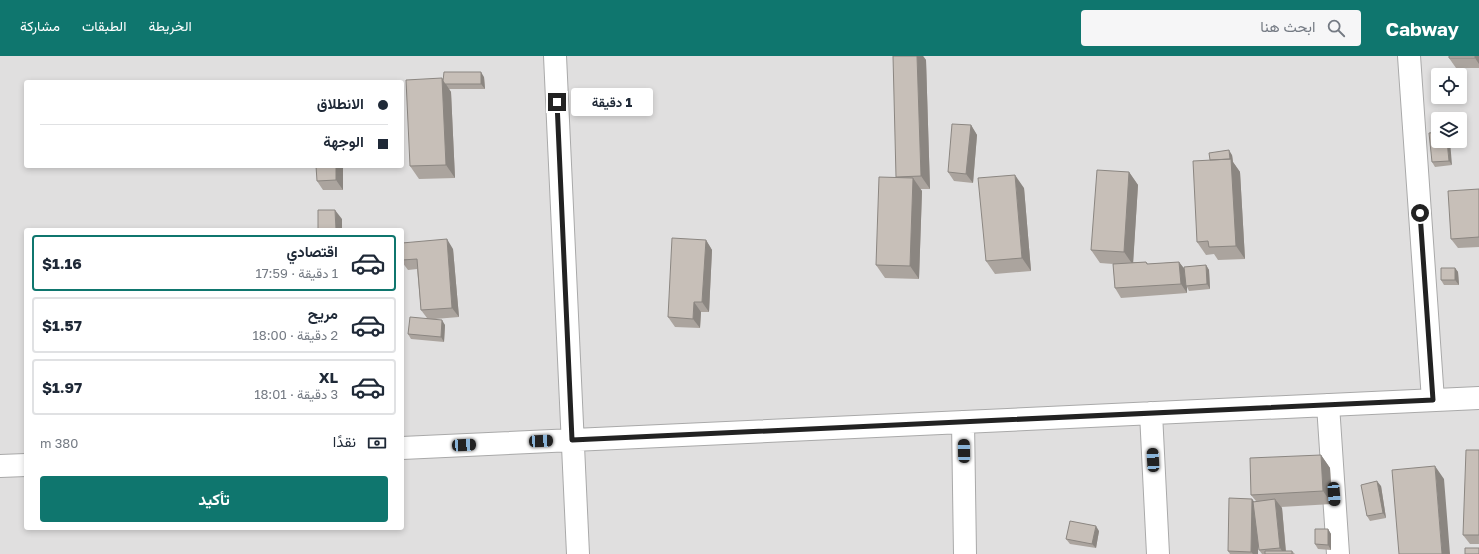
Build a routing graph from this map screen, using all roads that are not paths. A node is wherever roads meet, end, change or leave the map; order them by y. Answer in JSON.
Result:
{"nodes":[{"id":1,"x":555,"y":56,"type":"edge"},
{"id":2,"x":1409,"y":56,"type":"edge"},
{"id":3,"x":1479,"y":398,"type":"edge"},
{"id":4,"x":1433,"y":400,"type":"junction"},
{"id":5,"x":1328,"y":405,"type":"junction"},
{"id":6,"x":1151,"y":413,"type":"junction"},
{"id":7,"x":963,"y":422,"type":"junction"},
{"id":8,"x":572,"y":440,"type":"junction"},
{"id":9,"x":404,"y":448,"type":"edge"},
{"id":10,"x":24,"y":465,"type":"edge"},
{"id":11,"x":0,"y":466,"type":"edge"},
{"id":12,"x":578,"y":554,"type":"edge"},
{"id":13,"x":965,"y":554,"type":"edge"},
{"id":14,"x":1158,"y":554,"type":"edge"},
{"id":15,"x":1338,"y":554,"type":"edge"}],
"edges":[{"from":1,"to":8,"type":"street"},
{"from":2,"to":4,"type":"street"},
{"from":3,"to":4,"type":"street"},
{"from":4,"to":5,"type":"street"},
{"from":5,"to":6,"type":"street"},
{"from":5,"to":15,"type":"street"},
{"from":6,"to":7,"type":"street"},
{"from":6,"to":14,"type":"street"},
{"from":7,"to":8,"type":"street"},
{"from":7,"to":13,"type":"street"},
{"from":8,"to":9,"type":"street"},
{"from":8,"to":12,"type":"street"},
{"from":10,"to":11,"type":"street"}]}
